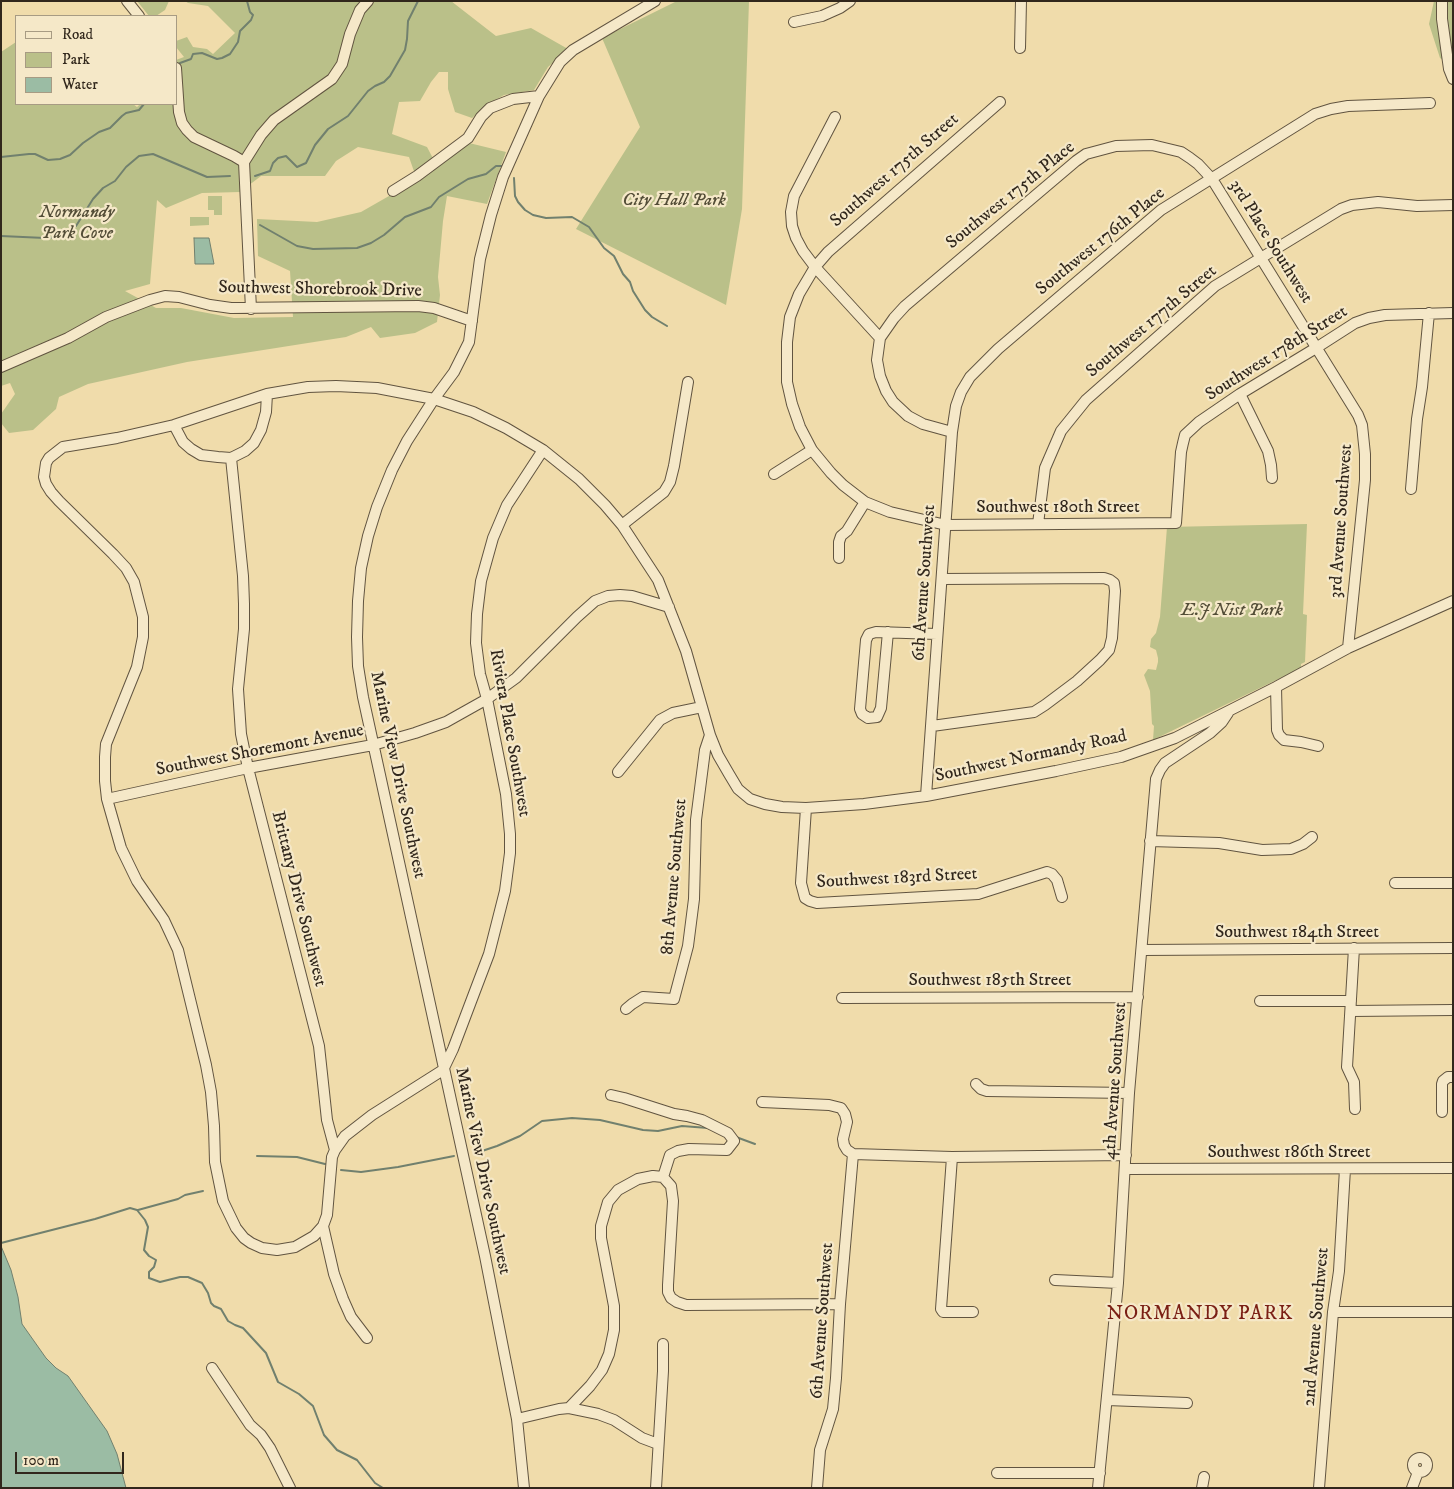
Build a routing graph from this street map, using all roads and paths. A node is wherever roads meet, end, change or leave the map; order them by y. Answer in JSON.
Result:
{"nodes":[{"id":1,"x":127,"y":1,"type":"edge"},
{"id":2,"x":368,"y":1,"type":"edge"},
{"id":3,"x":655,"y":1,"type":"edge"},
{"id":4,"x":850,"y":1,"type":"edge"},
{"id":5,"x":1021,"y":1,"type":"edge"},
{"id":6,"x":1442,"y":1,"type":"edge"},
{"id":7,"x":138,"y":15,"type":"edge"},
{"id":8,"x":794,"y":22,"type":"dead end"},
{"id":9,"x":1020,"y":48,"type":"dead end"},
{"id":10,"x":1453,"y":79,"type":"edge"},
{"id":11,"x":539,"y":96,"type":"junction"},
{"id":12,"x":178,"y":97,"type":"edge"},
{"id":13,"x":1000,"y":102,"type":"dead end"},
{"id":14,"x":1430,"y":103,"type":"dead end"},
{"id":15,"x":835,"y":117,"type":"dead end"},
{"id":16,"x":244,"y":162,"type":"junction"},
{"id":17,"x":1212,"y":179,"type":"junction"},
{"id":18,"x":393,"y":191,"type":"dead end"},
{"id":19,"x":1453,"y":205,"type":"edge"},
{"id":20,"x":1260,"y":258,"type":"junction"},
{"id":21,"x":815,"y":267,"type":"junction"},
{"id":22,"x":251,"y":309,"type":"junction"},
{"id":23,"x":1453,"y":312,"type":"edge"},
{"id":24,"x":1429,"y":313,"type":"junction"},
{"id":25,"x":472,"y":321,"type":"junction"},
{"id":26,"x":880,"y":338,"type":"junction"},
{"id":27,"x":1316,"y":348,"type":"junction"},
{"id":28,"x":1,"y":367,"type":"edge"},
{"id":29,"x":970,"y":377,"type":"joint"},
{"id":30,"x":688,"y":382,"type":"dead end"},
{"id":31,"x":267,"y":394,"type":"junction"},
{"id":32,"x":1240,"y":394,"type":"junction"},
{"id":33,"x":434,"y":399,"type":"junction"},
{"id":34,"x":174,"y":425,"type":"junction"},
{"id":35,"x":952,"y":432,"type":"junction"},
{"id":36,"x":543,"y":450,"type":"junction"},
{"id":37,"x":812,"y":450,"type":"junction"},
{"id":38,"x":231,"y":458,"type":"junction"},
{"id":39,"x":774,"y":474,"type":"dead end"},
{"id":40,"x":1272,"y":478,"type":"dead end"},
{"id":41,"x":1411,"y":489,"type":"dead end"},
{"id":42,"x":865,"y":502,"type":"junction"},
{"id":43,"x":1038,"y":524,"type":"junction"},
{"id":44,"x":1171,"y":524,"type":"joint"},
{"id":45,"x":622,"y":525,"type":"junction"},
{"id":46,"x":946,"y":525,"type":"junction"},
{"id":47,"x":839,"y":558,"type":"dead end"},
{"id":48,"x":942,"y":579,"type":"junction"},
{"id":49,"x":1453,"y":601,"type":"edge"},
{"id":50,"x":669,"y":607,"type":"junction"},
{"id":51,"x":888,"y":632,"type":"junction"},
{"id":52,"x":938,"y":634,"type":"junction"},
{"id":53,"x":1348,"y":648,"type":"junction"},
{"id":54,"x":1276,"y":687,"type":"junction"},
{"id":55,"x":487,"y":699,"type":"junction"},
{"id":56,"x":702,"y":708,"type":"junction"},
{"id":57,"x":1230,"y":710,"type":"junction"},
{"id":58,"x":932,"y":726,"type":"junction"},
{"id":59,"x":710,"y":735,"type":"junction"},
{"id":60,"x":373,"y":745,"type":"junction"},
{"id":61,"x":1318,"y":746,"type":"dead end"},
{"id":62,"x":248,"y":768,"type":"junction"},
{"id":63,"x":618,"y":772,"type":"dead end"},
{"id":64,"x":926,"y":796,"type":"junction"},
{"id":65,"x":107,"y":799,"type":"junction"},
{"id":66,"x":806,"y":808,"type":"junction"},
{"id":67,"x":1312,"y":837,"type":"dead end"},
{"id":68,"x":1150,"y":841,"type":"junction"},
{"id":69,"x":1394,"y":883,"type":"dead end"},
{"id":70,"x":1453,"y":883,"type":"edge"},
{"id":71,"x":1062,"y":897,"type":"dead end"},
{"id":72,"x":1354,"y":948,"type":"junction"},
{"id":73,"x":1453,"y":948,"type":"edge"},
{"id":74,"x":1142,"y":950,"type":"junction"},
{"id":75,"x":1138,"y":997,"type":"junction"},
{"id":76,"x":842,"y":998,"type":"dead end"},
{"id":77,"x":1260,"y":1001,"type":"dead end"},
{"id":78,"x":1351,"y":1006,"type":"junction"},
{"id":79,"x":626,"y":1009,"type":"dead end"},
{"id":80,"x":1453,"y":1010,"type":"edge"},
{"id":81,"x":444,"y":1070,"type":"junction"},
{"id":82,"x":1453,"y":1077,"type":"edge"},
{"id":83,"x":976,"y":1084,"type":"dead end"},
{"id":84,"x":1129,"y":1093,"type":"junction"},
{"id":85,"x":611,"y":1095,"type":"dead end"},
{"id":86,"x":762,"y":1102,"type":"dead end"},
{"id":87,"x":1355,"y":1109,"type":"dead end"},
{"id":88,"x":1442,"y":1112,"type":"dead end"},
{"id":89,"x":335,"y":1150,"type":"junction"},
{"id":90,"x":853,"y":1154,"type":"junction"},
{"id":91,"x":1126,"y":1155,"type":"junction"},
{"id":92,"x":952,"y":1157,"type":"junction"},
{"id":93,"x":1453,"y":1168,"type":"edge"},
{"id":94,"x":1345,"y":1169,"type":"junction"},
{"id":95,"x":1126,"y":1170,"type":"junction"},
{"id":96,"x":663,"y":1177,"type":"junction"},
{"id":97,"x":323,"y":1226,"type":"junction"},
{"id":98,"x":1055,"y":1280,"type":"dead end"},
{"id":99,"x":1118,"y":1283,"type":"junction"},
{"id":100,"x":840,"y":1304,"type":"junction"},
{"id":101,"x":973,"y":1312,"type":"dead end"},
{"id":102,"x":1333,"y":1312,"type":"junction"},
{"id":103,"x":1453,"y":1312,"type":"edge"},
{"id":104,"x":367,"y":1338,"type":"dead end"},
{"id":105,"x":664,"y":1344,"type":"dead end"},
{"id":106,"x":212,"y":1368,"type":"dead end"},
{"id":107,"x":1107,"y":1400,"type":"junction"},
{"id":108,"x":1187,"y":1403,"type":"dead end"},
{"id":109,"x":569,"y":1408,"type":"junction"},
{"id":110,"x":516,"y":1419,"type":"junction"},
{"id":111,"x":658,"y":1444,"type":"junction"},
{"id":112,"x":1418,"y":1472,"type":"dead end"},
{"id":113,"x":997,"y":1473,"type":"dead end"},
{"id":114,"x":1100,"y":1473,"type":"junction"},
{"id":115,"x":1204,"y":1477,"type":"dead end"},
{"id":116,"x":290,"y":1488,"type":"edge"},
{"id":117,"x":524,"y":1488,"type":"edge"},
{"id":118,"x":656,"y":1488,"type":"edge"},
{"id":119,"x":816,"y":1488,"type":"edge"},
{"id":120,"x":1098,"y":1488,"type":"edge"},
{"id":121,"x":1202,"y":1488,"type":"edge"},
{"id":122,"x":1319,"y":1488,"type":"edge"},
{"id":123,"x":1412,"y":1488,"type":"edge"}],
"edges":[{"from":1,"to":7,"type":"street"},
{"from":2,"to":16,"type":"street"},
{"from":3,"to":11,"type":"street","name":"Marine View Drive Southwest"},
{"from":4,"to":8,"type":"street"},
{"from":5,"to":9,"type":"street"},
{"from":6,"to":10,"type":"street"},
{"from":11,"to":18,"type":"street"},
{"from":11,"to":25,"type":"street","name":"Marine View Drive Southwest"},
{"from":12,"to":16,"type":"street"},
{"from":13,"to":21,"type":"street","name":"Southwest 175th Street"},
{"from":14,"to":17,"type":"street","name":"Southwest 176th Place"},
{"from":15,"to":21,"type":"street"},
{"from":16,"to":22,"type":"street"},
{"from":17,"to":20,"type":"street","name":"3rd Place Southwest"},
{"from":17,"to":26,"type":"street","name":"Southwest 175th Place"},
{"from":17,"to":29,"type":"street","name":"Southwest 176th Place"},
{"from":19,"to":20,"type":"street","name":"Southwest 177th Street"},
{"from":20,"to":27,"type":"street","name":"3rd Place Southwest"},
{"from":20,"to":43,"type":"street","name":"Southwest 177th Street"},
{"from":21,"to":26,"type":"street"},
{"from":21,"to":37,"type":"street","name":"Southwest 175th Street"},
{"from":22,"to":25,"type":"street","name":"Southwest Shorebrook Drive"},
{"from":22,"to":28,"type":"street","name":"Southwest Shorebrook Drive"},
{"from":23,"to":24,"type":"street","name":"Southwest 178th Street"},
{"from":24,"to":27,"type":"street","name":"Southwest 178th Street"},
{"from":24,"to":41,"type":"street"},
{"from":25,"to":33,"type":"street","name":"Marine View Drive Southwest"},
{"from":26,"to":35,"type":"street"},
{"from":27,"to":32,"type":"street","name":"Southwest 178th Street"},
{"from":27,"to":53,"type":"street","name":"3rd Avenue Southwest"},
{"from":29,"to":35,"type":"street","name":"6th Avenue Southwest"},
{"from":30,"to":45,"type":"street"},
{"from":31,"to":33,"type":"street","name":"Southwest Normandy Road"},
{"from":31,"to":34,"type":"street","name":"Southwest Normandy Road"},
{"from":31,"to":38,"type":"street"},
{"from":32,"to":40,"type":"street"},
{"from":32,"to":44,"type":"street","name":"Southwest 178th Street"},
{"from":33,"to":36,"type":"street","name":"Southwest Normandy Road"},
{"from":33,"to":60,"type":"street","name":"Marine View Drive Southwest"},
{"from":34,"to":38,"type":"street"},
{"from":34,"to":65,"type":"street","name":"Southwest Normandy Road"},
{"from":35,"to":46,"type":"street","name":"6th Avenue Southwest"},
{"from":36,"to":45,"type":"street","name":"Southwest Normandy Road"},
{"from":36,"to":55,"type":"street","name":"Riviera Place Southwest"},
{"from":37,"to":39,"type":"street"},
{"from":37,"to":42,"type":"street","name":"Southwest 180th Street"},
{"from":38,"to":62,"type":"street","name":"Brittany Drive Southwest"},
{"from":42,"to":46,"type":"street","name":"Southwest 180th Street"},
{"from":42,"to":47,"type":"street"},
{"from":43,"to":44,"type":"street","name":"Southwest 180th Street"},
{"from":43,"to":46,"type":"street","name":"Southwest 180th Street"},
{"from":45,"to":50,"type":"street","name":"Southwest Normandy Road"},
{"from":46,"to":48,"type":"street","name":"6th Avenue Southwest"},
{"from":48,"to":52,"type":"street","name":"6th Avenue Southwest"},
{"from":48,"to":58,"type":"street"},
{"from":49,"to":53,"type":"street","name":"Southwest Normandy Road"},
{"from":50,"to":55,"type":"street","name":"Southwest Shoremont Avenue"},
{"from":50,"to":56,"type":"street","name":"Southwest Normandy Road"},
{"from":51,"to":51,"type":"street"},
{"from":51,"to":52,"type":"street"},
{"from":52,"to":58,"type":"street","name":"6th Avenue Southwest"},
{"from":53,"to":54,"type":"street","name":"Southwest Normandy Road"},
{"from":54,"to":57,"type":"street","name":"Southwest Normandy Road"},
{"from":54,"to":61,"type":"street"},
{"from":55,"to":60,"type":"street","name":"Southwest Shoremont Avenue"},
{"from":55,"to":81,"type":"street","name":"Riviera Place Southwest"},
{"from":56,"to":59,"type":"street","name":"Southwest Normandy Road"},
{"from":56,"to":63,"type":"street"},
{"from":57,"to":64,"type":"street","name":"Southwest Normandy Road"},
{"from":57,"to":68,"type":"street","name":"4th Avenue Southwest"},
{"from":58,"to":64,"type":"street","name":"6th Avenue Southwest"},
{"from":59,"to":66,"type":"street","name":"Southwest Normandy Road"},
{"from":59,"to":79,"type":"street","name":"8th Avenue Southwest"},
{"from":60,"to":62,"type":"street","name":"Southwest Shoremont Avenue"},
{"from":60,"to":81,"type":"street","name":"Marine View Drive Southwest"},
{"from":62,"to":65,"type":"street","name":"Southwest Shoremont Avenue"},
{"from":62,"to":89,"type":"street","name":"Brittany Drive Southwest"},
{"from":64,"to":66,"type":"street","name":"Southwest Normandy Road"},
{"from":65,"to":97,"type":"street"},
{"from":66,"to":71,"type":"street","name":"Southwest 183rd Street"},
{"from":67,"to":68,"type":"street"},
{"from":68,"to":74,"type":"street","name":"4th Avenue Southwest"},
{"from":69,"to":70,"type":"street"},
{"from":72,"to":73,"type":"street","name":"Southwest 184th Street"},
{"from":72,"to":74,"type":"street","name":"Southwest 184th Street"},
{"from":72,"to":78,"type":"street"},
{"from":74,"to":75,"type":"street","name":"4th Avenue Southwest"},
{"from":75,"to":76,"type":"street","name":"Southwest 185th Street"},
{"from":75,"to":84,"type":"street","name":"4th Avenue Southwest"},
{"from":77,"to":78,"type":"street"},
{"from":78,"to":80,"type":"street"},
{"from":78,"to":87,"type":"street"},
{"from":81,"to":89,"type":"street"},
{"from":81,"to":110,"type":"street","name":"Marine View Drive Southwest"},
{"from":82,"to":88,"type":"street"},
{"from":83,"to":84,"type":"street"},
{"from":84,"to":91,"type":"street","name":"4th Avenue Southwest"},
{"from":85,"to":96,"type":"street"},
{"from":86,"to":90,"type":"street"},
{"from":89,"to":97,"type":"street","name":"Brittany Drive Southwest"},
{"from":90,"to":92,"type":"street"},
{"from":90,"to":100,"type":"street","name":"6th Avenue Southwest"},
{"from":91,"to":92,"type":"street"},
{"from":91,"to":95,"type":"street","name":"4th Avenue Southwest"},
{"from":92,"to":101,"type":"street"},
{"from":93,"to":94,"type":"street","name":"Southwest 186th Street"},
{"from":94,"to":95,"type":"street","name":"Southwest 186th Street"},
{"from":94,"to":102,"type":"street","name":"2nd Avenue Southwest"},
{"from":95,"to":99,"type":"street","name":"4th Avenue Southwest"},
{"from":96,"to":100,"type":"street"},
{"from":96,"to":109,"type":"street"},
{"from":97,"to":104,"type":"street","name":"Brittany Drive Southwest"},
{"from":98,"to":99,"type":"street"},
{"from":99,"to":107,"type":"street","name":"4th Avenue Southwest"},
{"from":100,"to":119,"type":"street","name":"6th Avenue Southwest"},
{"from":102,"to":103,"type":"street"},
{"from":102,"to":122,"type":"street","name":"2nd Avenue Southwest"},
{"from":105,"to":111,"type":"street"},
{"from":106,"to":116,"type":"street"},
{"from":107,"to":108,"type":"street"},
{"from":107,"to":114,"type":"street","name":"4th Avenue Southwest"},
{"from":109,"to":110,"type":"street"},
{"from":109,"to":111,"type":"street"},
{"from":110,"to":117,"type":"street","name":"Marine View Drive Southwest"},
{"from":111,"to":118,"type":"street"},
{"from":112,"to":123,"type":"street"},
{"from":113,"to":114,"type":"street"},
{"from":114,"to":120,"type":"street","name":"4th Avenue Southwest"},
{"from":115,"to":121,"type":"street"}]}
